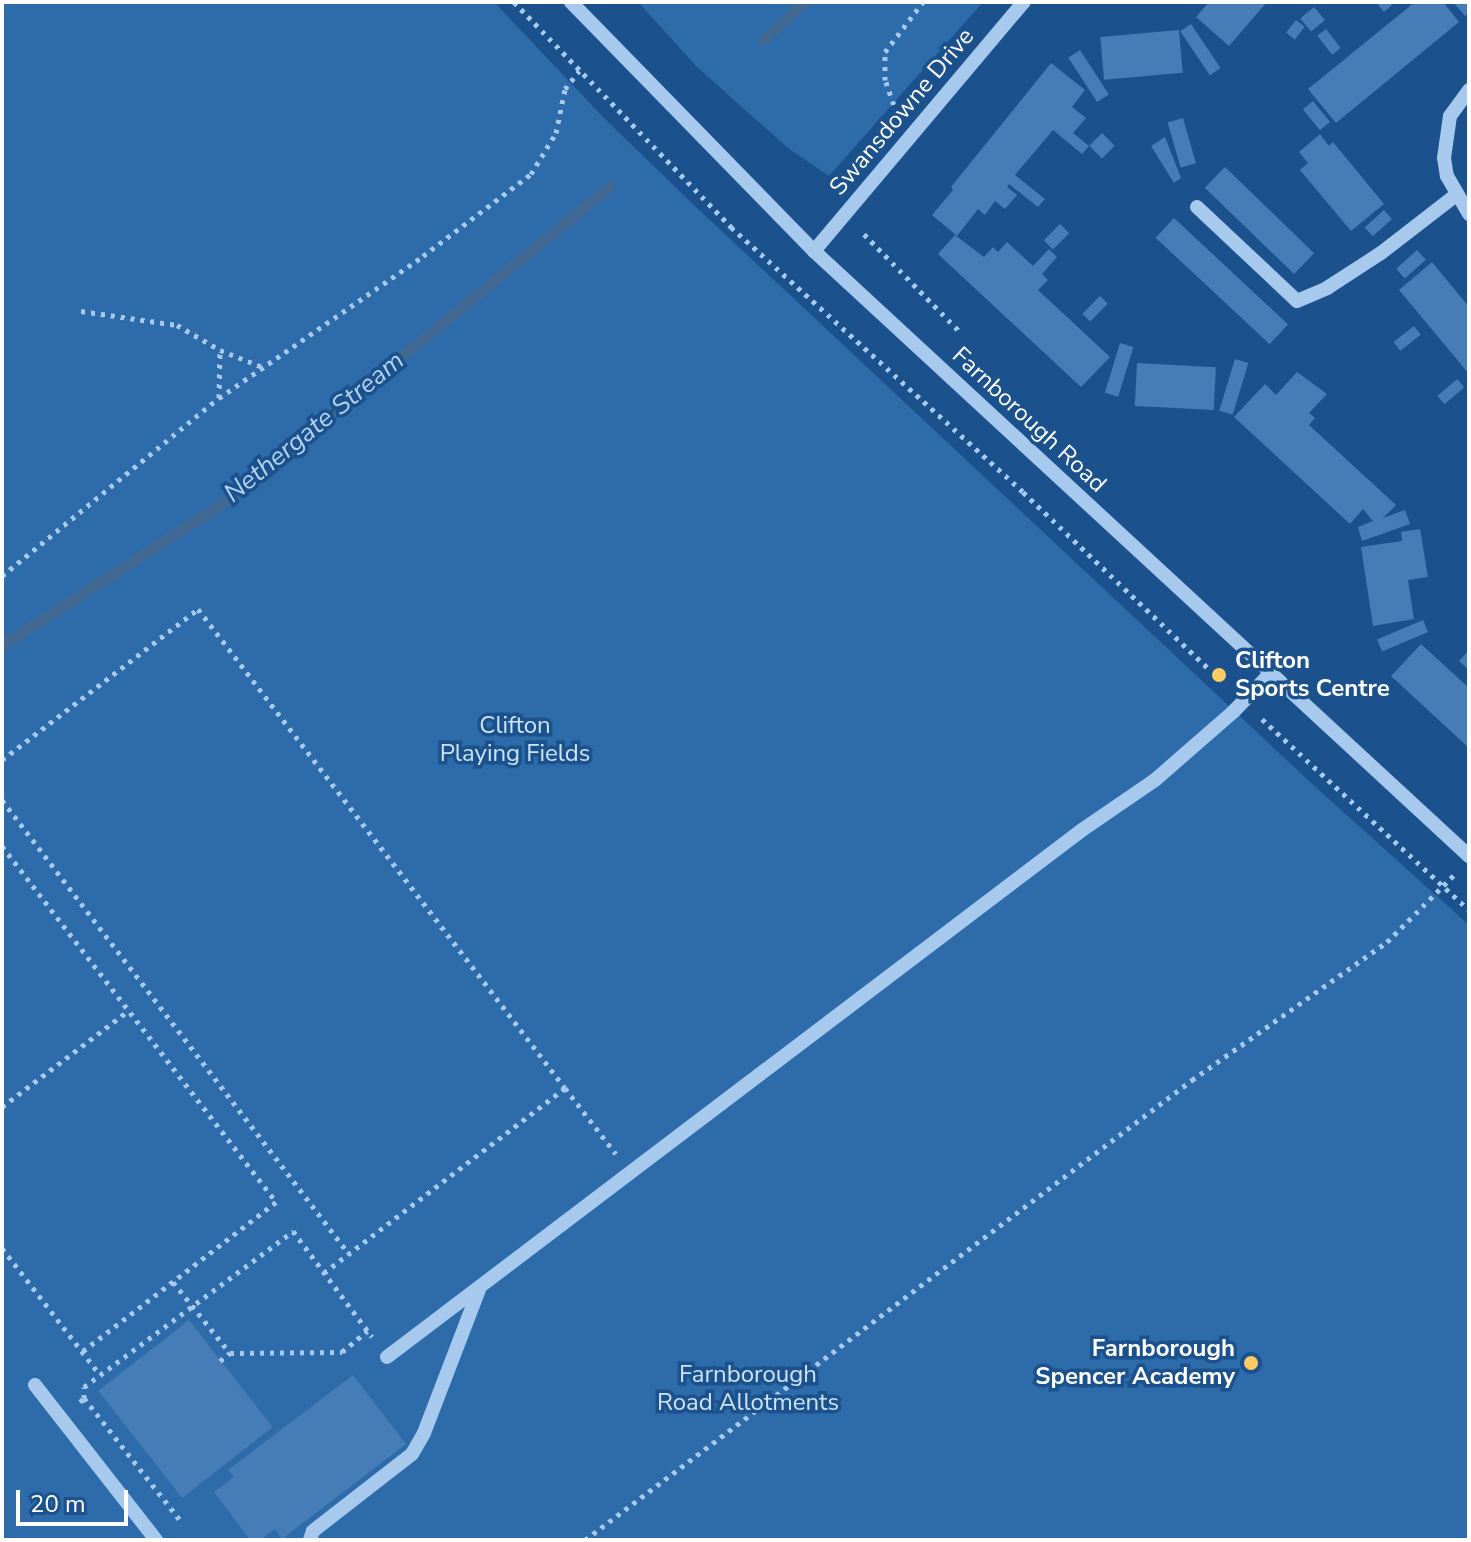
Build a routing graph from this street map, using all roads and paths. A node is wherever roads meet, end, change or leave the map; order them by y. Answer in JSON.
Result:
{"nodes":[{"id":1,"x":514,"y":2,"type":"edge"},
{"id":2,"x":571,"y":2,"type":"edge"},
{"id":3,"x":923,"y":2,"type":"edge"},
{"id":4,"x":1024,"y":2,"type":"edge"},
{"id":5,"x":579,"y":71,"type":"junction"},
{"id":6,"x":1469,"y":90,"type":"edge"},
{"id":7,"x":906,"y":142,"type":"junction"},
{"id":8,"x":1456,"y":195,"type":"junction"},
{"id":9,"x":1197,"y":207,"type":"dead end"},
{"id":10,"x":1469,"y":214,"type":"edge"},
{"id":11,"x":866,"y":227,"type":"dead end"},
{"id":12,"x":814,"y":251,"type":"junction"},
{"id":13,"x":81,"y":311,"type":"dead end"},
{"id":14,"x":961,"y":333,"type":"dead end"},
{"id":15,"x":220,"y":350,"type":"junction"},
{"id":16,"x":265,"y":368,"type":"junction"},
{"id":17,"x":219,"y":398,"type":"junction"},
{"id":18,"x":2,"y":576,"type":"edge"},
{"id":19,"x":1271,"y":673,"type":"junction"},
{"id":20,"x":1243,"y":701,"type":"junction"},
{"id":21,"x":2,"y":760,"type":"edge"},
{"id":22,"x":2,"y":800,"type":"edge"},
{"id":23,"x":2,"y":846,"type":"edge"},
{"id":24,"x":1465,"y":862,"type":"edge"},
{"id":25,"x":1444,"y":887,"type":"junction"},
{"id":26,"x":1469,"y":910,"type":"edge"},
{"id":27,"x":128,"y":1010,"type":"junction"},
{"id":28,"x":565,"y":1088,"type":"junction"},
{"id":29,"x":2,"y":1107,"type":"edge"},
{"id":30,"x":631,"y":1173,"type":"junction"},
{"id":31,"x":338,"y":1224,"type":"dead end"},
{"id":32,"x":331,"y":1231,"type":"junction"},
{"id":33,"x":2,"y":1248,"type":"edge"},
{"id":34,"x":349,"y":1254,"type":"junction"},
{"id":35,"x":324,"y":1273,"type":"junction"},
{"id":36,"x":173,"y":1282,"type":"junction"},
{"id":37,"x":480,"y":1286,"type":"junction"},
{"id":38,"x":193,"y":1307,"type":"junction"},
{"id":39,"x":367,"y":1331,"type":"junction"},
{"id":40,"x":82,"y":1352,"type":"junction"},
{"id":41,"x":230,"y":1353,"type":"junction"},
{"id":42,"x":387,"y":1357,"type":"joint"},
{"id":43,"x":220,"y":1361,"type":"dead end"},
{"id":44,"x":100,"y":1375,"type":"junction"},
{"id":45,"x":35,"y":1385,"type":"dead end"},
{"id":46,"x":84,"y":1398,"type":"junction"},
{"id":47,"x":61,"y":1418,"type":"junction"},
{"id":48,"x":183,"y":1524,"type":"dead end"},
{"id":49,"x":156,"y":1540,"type":"edge"},
{"id":50,"x":310,"y":1540,"type":"edge"},
{"id":51,"x":585,"y":1540,"type":"edge"}],
"edges":[{"from":1,"to":5,"type":"path"},
{"from":2,"to":12,"type":"street","name":"Farnborough Road"},
{"from":3,"to":7,"type":"path"},
{"from":4,"to":7,"type":"street","name":"Swansdowne Drive"},
{"from":5,"to":16,"type":"path"},
{"from":5,"to":20,"type":"path"},
{"from":6,"to":8,"type":"street"},
{"from":7,"to":12,"type":"street","name":"Swansdowne Drive"},
{"from":8,"to":9,"type":"street"},
{"from":8,"to":10,"type":"street"},
{"from":11,"to":14,"type":"path"},
{"from":12,"to":19,"type":"street","name":"Farnborough Road"},
{"from":13,"to":15,"type":"path"},
{"from":15,"to":16,"type":"path"},
{"from":15,"to":17,"type":"path"},
{"from":16,"to":17,"type":"path"},
{"from":17,"to":18,"type":"path"},
{"from":19,"to":20,"type":"street"},
{"from":19,"to":24,"type":"street","name":"Farnborough Road"},
{"from":20,"to":25,"type":"path"},
{"from":20,"to":30,"type":"street"},
{"from":21,"to":28,"type":"path"},
{"from":22,"to":32,"type":"path"},
{"from":23,"to":27,"type":"path"},
{"from":24,"to":25,"type":"path"},
{"from":25,"to":26,"type":"path"},
{"from":25,"to":51,"type":"path"},
{"from":27,"to":29,"type":"path"},
{"from":27,"to":36,"type":"path"},
{"from":28,"to":30,"type":"path"},
{"from":28,"to":34,"type":"path"},
{"from":30,"to":37,"type":"street"},
{"from":31,"to":32,"type":"path"},
{"from":32,"to":34,"type":"path"},
{"from":33,"to":40,"type":"path"},
{"from":34,"to":35,"type":"path"},
{"from":35,"to":38,"type":"path"},
{"from":35,"to":39,"type":"path"},
{"from":36,"to":38,"type":"path"},
{"from":36,"to":40,"type":"path"},
{"from":37,"to":42,"type":"street"},
{"from":37,"to":50,"type":"street"},
{"from":38,"to":41,"type":"path"},
{"from":38,"to":44,"type":"path"},
{"from":39,"to":41,"type":"path"},
{"from":39,"to":42,"type":"path"},
{"from":40,"to":44,"type":"path"},
{"from":41,"to":43,"type":"path"},
{"from":44,"to":46,"type":"path"},
{"from":45,"to":47,"type":"street"},
{"from":46,"to":47,"type":"path"},
{"from":46,"to":48,"type":"path"},
{"from":47,"to":49,"type":"street"}]}
